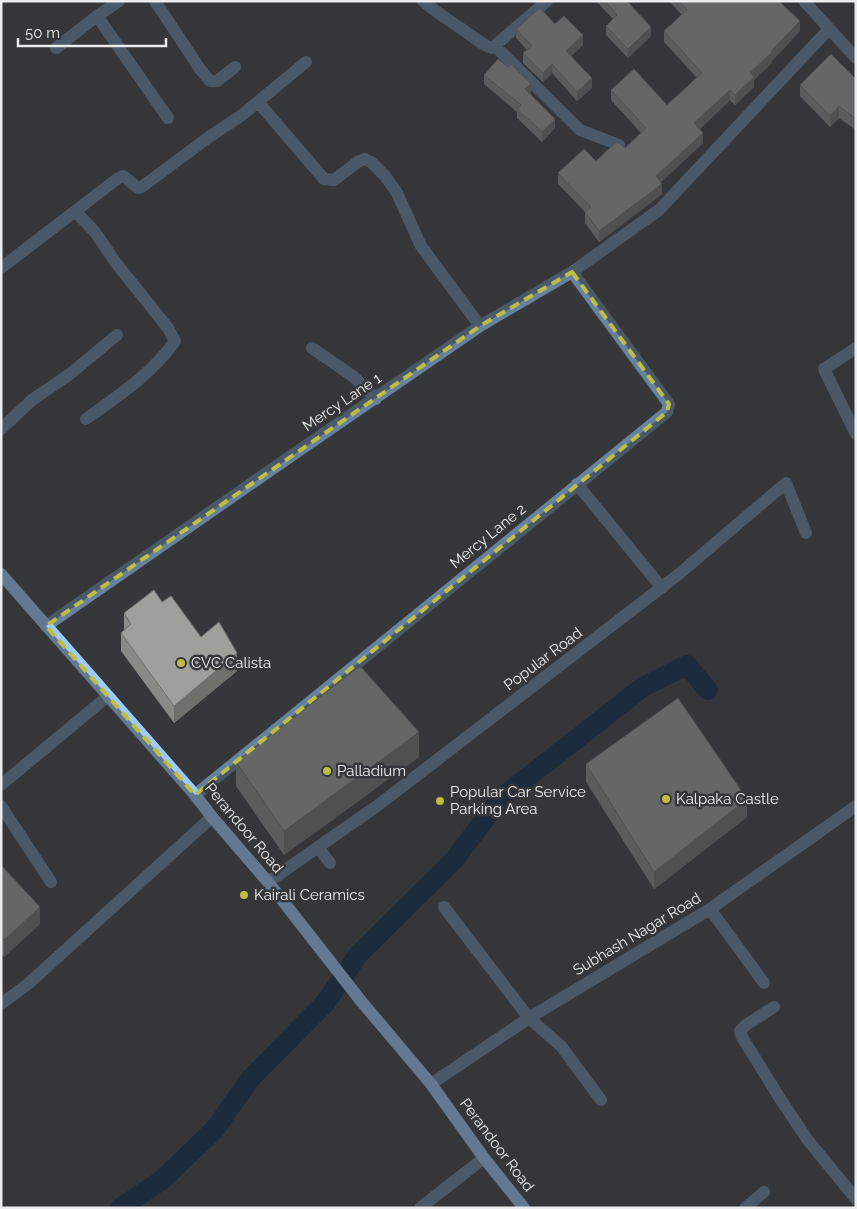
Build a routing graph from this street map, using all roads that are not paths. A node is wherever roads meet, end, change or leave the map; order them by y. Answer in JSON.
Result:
{"nodes":[{"id":1,"x":119,"y":1,"type":"edge"},
{"id":2,"x":155,"y":1,"type":"edge"},
{"id":3,"x":423,"y":1,"type":"edge"},
{"id":4,"x":547,"y":1,"type":"edge"},
{"id":5,"x":804,"y":1,"type":"edge"},
{"id":6,"x":96,"y":16,"type":"junction"},
{"id":7,"x":829,"y":29,"type":"junction"},
{"id":8,"x":495,"y":46,"type":"junction"},
{"id":9,"x":56,"y":48,"type":"dead end"},
{"id":10,"x":856,"y":58,"type":"edge"},
{"id":11,"x":306,"y":62,"type":"dead end"},
{"id":12,"x":235,"y":67,"type":"dead end"},
{"id":13,"x":258,"y":102,"type":"junction"},
{"id":14,"x":168,"y":118,"type":"dead end"},
{"id":15,"x":619,"y":145,"type":"edge"},
{"id":16,"x":75,"y":211,"type":"junction"},
{"id":17,"x":1,"y":268,"type":"edge"},
{"id":18,"x":572,"y":272,"type":"junction"},
{"id":19,"x":480,"y":326,"type":"junction"},
{"id":20,"x":117,"y":335,"type":"dead end"},
{"id":21,"x":312,"y":348,"type":"dead end"},
{"id":22,"x":856,"y":348,"type":"edge"},
{"id":23,"x":376,"y":399,"type":"junction"},
{"id":24,"x":86,"y":419,"type":"dead end"},
{"id":25,"x":1,"y":429,"type":"edge"},
{"id":26,"x":856,"y":434,"type":"edge"},
{"id":27,"x":577,"y":484,"type":"junction"},
{"id":28,"x":806,"y":533,"type":"dead end"},
{"id":29,"x":1,"y":574,"type":"edge"},
{"id":30,"x":662,"y":588,"type":"junction"},
{"id":31,"x":46,"y":626,"type":"junction"},
{"id":32,"x":108,"y":696,"type":"junction"},
{"id":33,"x":1,"y":784,"type":"edge"},
{"id":34,"x":195,"y":795,"type":"junction"},
{"id":35,"x":1,"y":806,"type":"edge"},
{"id":36,"x":856,"y":806,"type":"edge"},
{"id":37,"x":212,"y":817,"type":"junction"},
{"id":38,"x":318,"y":847,"type":"junction"},
{"id":39,"x":330,"y":863,"type":"dead end"},
{"id":40,"x":51,"y":882,"type":"dead end"},
{"id":41,"x":268,"y":882,"type":"junction"},
{"id":42,"x":444,"y":907,"type":"dead end"},
{"id":43,"x":710,"y":909,"type":"junction"},
{"id":44,"x":764,"y":982,"type":"dead end"},
{"id":45,"x":1,"y":1004,"type":"edge"},
{"id":46,"x":774,"y":1007,"type":"dead end"},
{"id":47,"x":529,"y":1018,"type":"junction"},
{"id":48,"x":431,"y":1084,"type":"junction"},
{"id":49,"x":601,"y":1100,"type":"dead end"},
{"id":50,"x":484,"y":1158,"type":"junction"},
{"id":51,"x":764,"y":1192,"type":"dead end"},
{"id":52,"x":856,"y":1200,"type":"edge"},
{"id":53,"x":420,"y":1208,"type":"edge"},
{"id":54,"x":524,"y":1208,"type":"edge"},
{"id":55,"x":745,"y":1208,"type":"edge"}],
"edges":[{"from":1,"to":6,"type":"street"},
{"from":2,"to":12,"type":"street"},
{"from":3,"to":8,"type":"street"},
{"from":4,"to":8,"type":"street"},
{"from":5,"to":7,"type":"street"},
{"from":6,"to":9,"type":"street"},
{"from":6,"to":14,"type":"street"},
{"from":7,"to":10,"type":"street"},
{"from":7,"to":18,"type":"street","name":"Mercy Lane 1"},
{"from":8,"to":15,"type":"street"},
{"from":11,"to":13,"type":"street"},
{"from":13,"to":16,"type":"street"},
{"from":13,"to":19,"type":"street"},
{"from":16,"to":17,"type":"street"},
{"from":16,"to":24,"type":"street"},
{"from":18,"to":19,"type":"street","name":"Mercy Lane 1"},
{"from":18,"to":27,"type":"street","name":"Mercy Lane 2"},
{"from":19,"to":23,"type":"street","name":"Mercy Lane 1"},
{"from":20,"to":25,"type":"street"},
{"from":21,"to":23,"type":"street"},
{"from":22,"to":26,"type":"street"},
{"from":23,"to":31,"type":"street","name":"Mercy Lane 1"},
{"from":27,"to":30,"type":"street"},
{"from":27,"to":34,"type":"street","name":"Mercy Lane 2"},
{"from":28,"to":30,"type":"street","name":"Popular Road"},
{"from":29,"to":31,"type":"main road","name":"Perandoor Road"},
{"from":30,"to":38,"type":"street","name":"Popular Road"},
{"from":31,"to":32,"type":"main road","name":"Perandoor Road"},
{"from":32,"to":33,"type":"street"},
{"from":32,"to":34,"type":"main road","name":"Perandoor Road"},
{"from":34,"to":37,"type":"main road","name":"Perandoor Road"},
{"from":35,"to":40,"type":"street"},
{"from":36,"to":43,"type":"street","name":"Subhash Nagar Road"},
{"from":37,"to":41,"type":"main road","name":"Perandoor Road"},
{"from":37,"to":45,"type":"street"},
{"from":38,"to":39,"type":"street"},
{"from":38,"to":41,"type":"street","name":"Popular Road"},
{"from":41,"to":48,"type":"main road","name":"Perandoor Road"},
{"from":42,"to":47,"type":"street"},
{"from":43,"to":44,"type":"street"},
{"from":43,"to":47,"type":"street","name":"Subhash Nagar Road"},
{"from":46,"to":52,"type":"street"},
{"from":47,"to":48,"type":"street","name":"Subhash Nagar Road"},
{"from":47,"to":49,"type":"street"},
{"from":48,"to":50,"type":"main road","name":"Perandoor Road"},
{"from":50,"to":53,"type":"street"},
{"from":50,"to":54,"type":"main road","name":"Perandoor Road"},
{"from":51,"to":55,"type":"street"}]}
